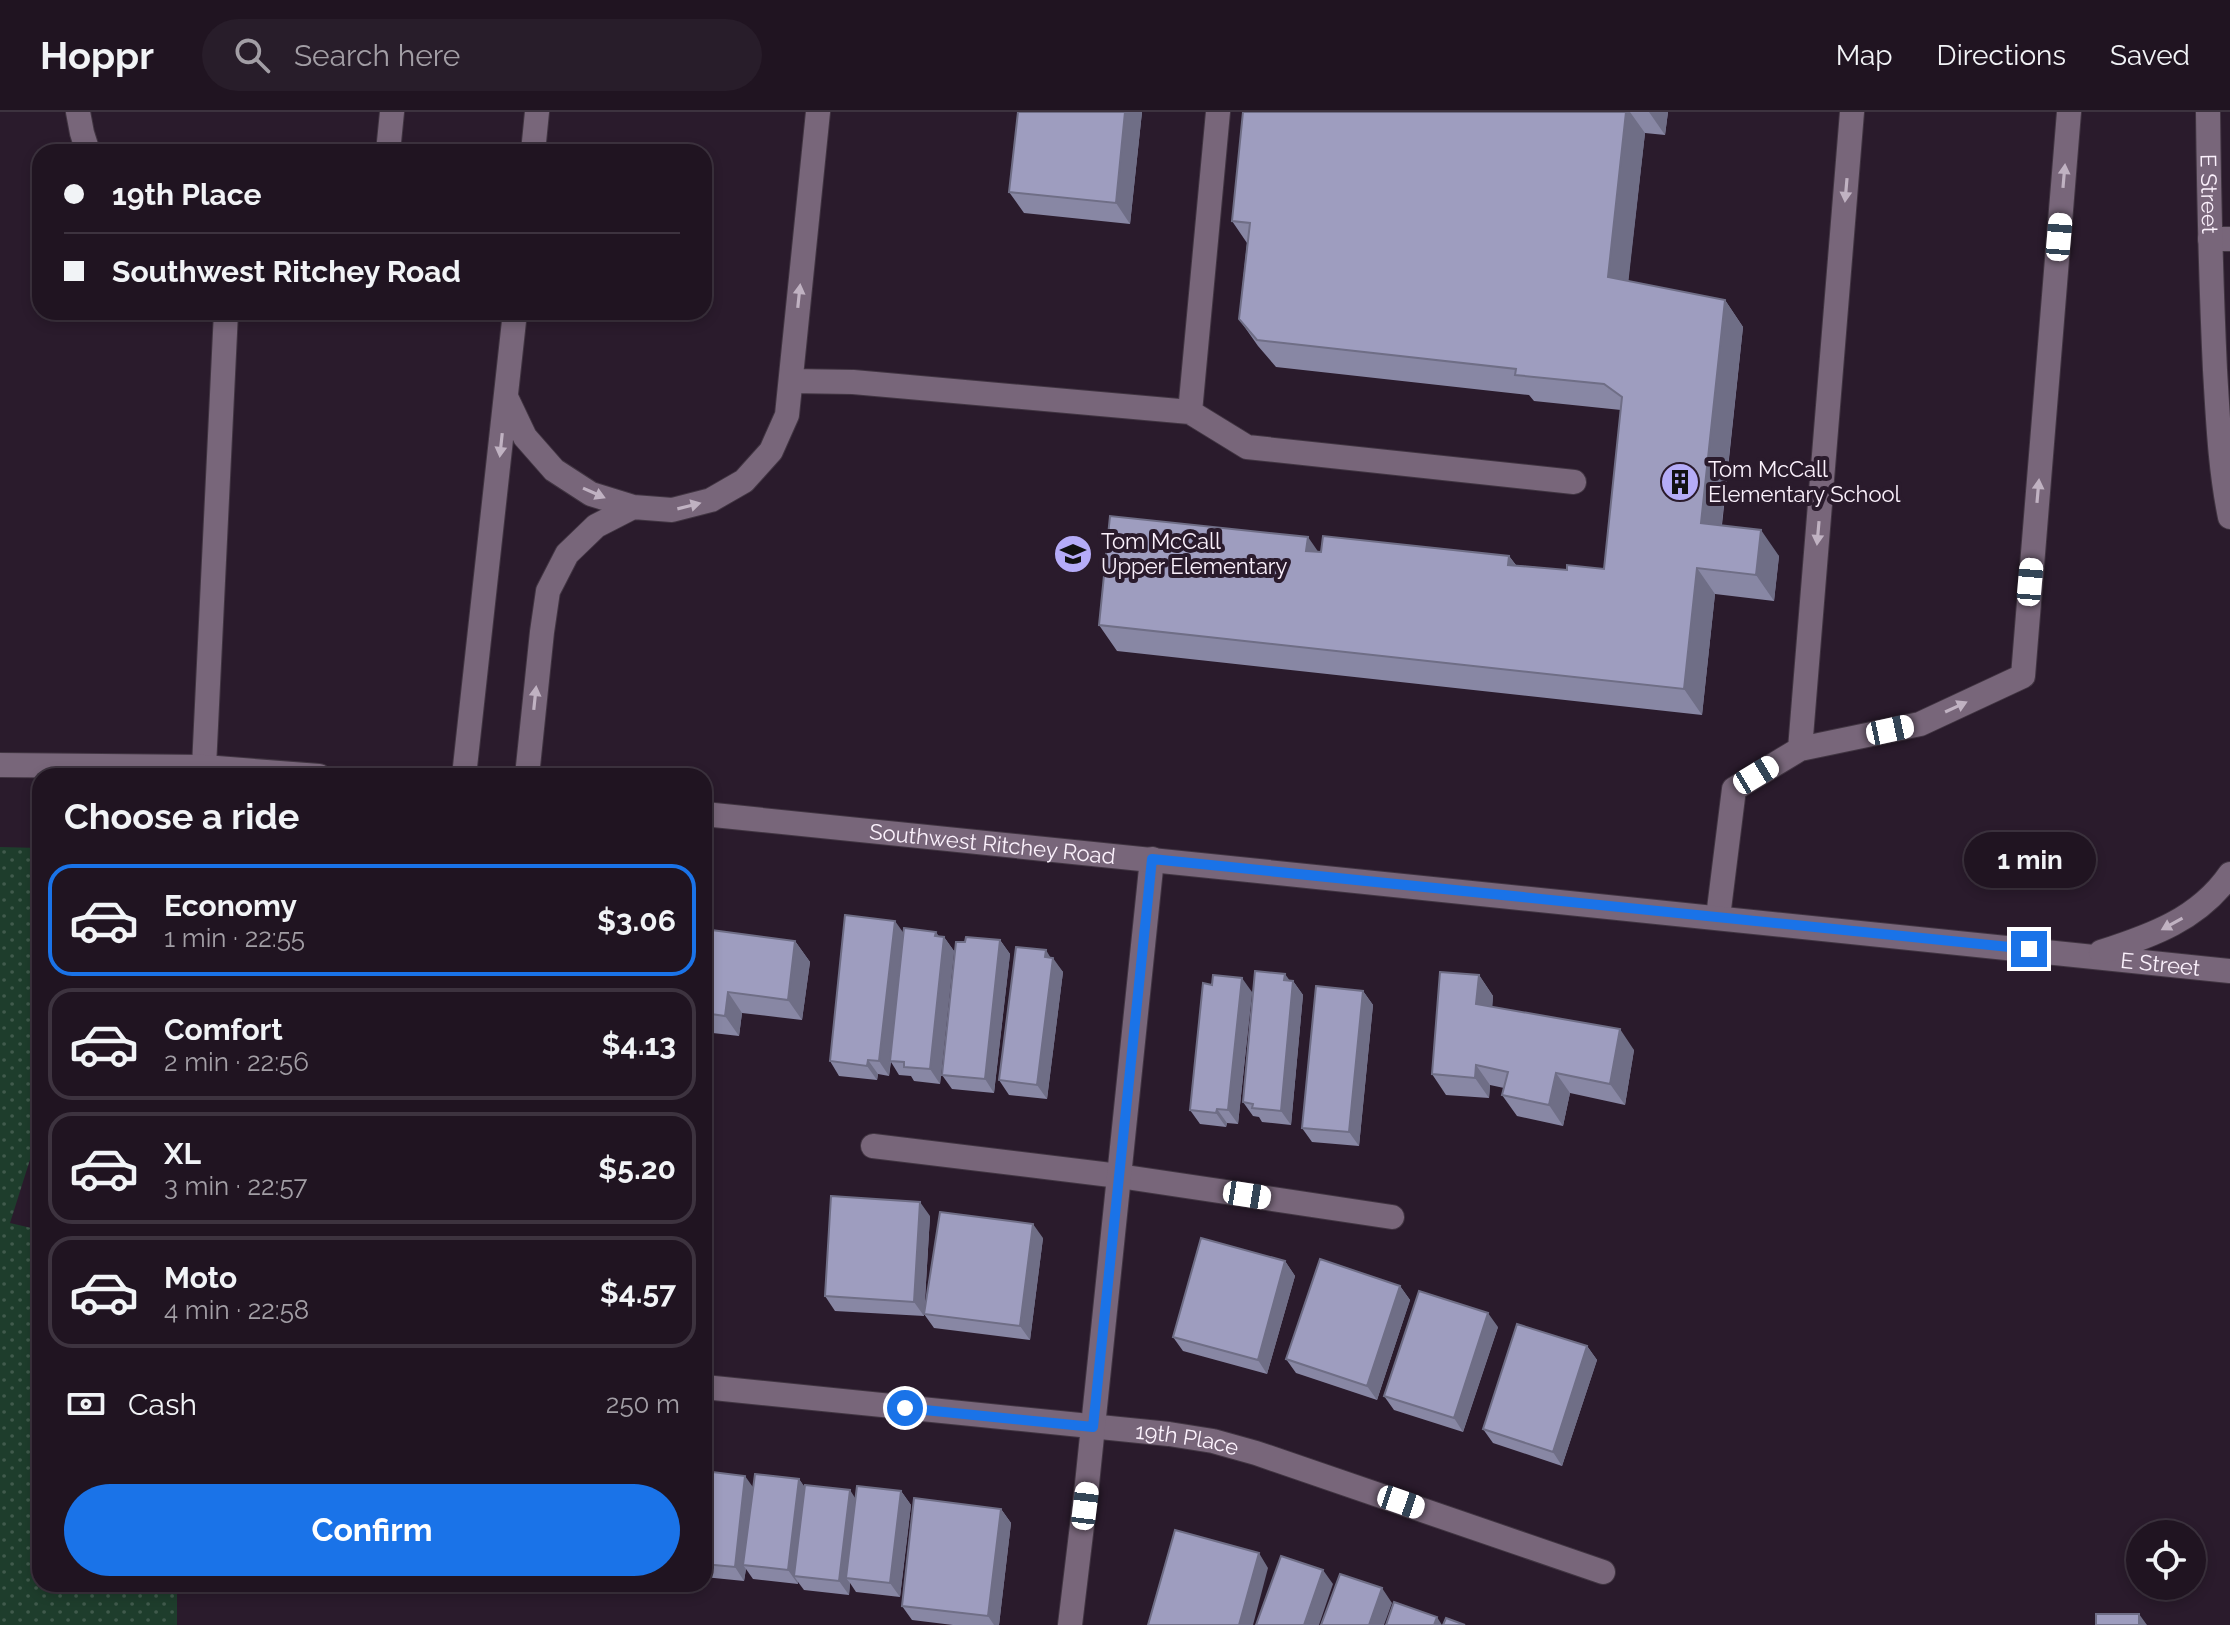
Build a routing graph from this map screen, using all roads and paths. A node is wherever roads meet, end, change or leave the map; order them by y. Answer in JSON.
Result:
{"nodes":[{"id":1,"x":78,"y":112,"type":"edge"},
{"id":2,"x":392,"y":112,"type":"edge"},
{"id":3,"x":537,"y":112,"type":"edge"},
{"id":4,"x":818,"y":112,"type":"edge"},
{"id":5,"x":1218,"y":112,"type":"edge"},
{"id":6,"x":1852,"y":112,"type":"edge"},
{"id":7,"x":2069,"y":112,"type":"edge"},
{"id":8,"x":2208,"y":112,"type":"edge"},
{"id":9,"x":85,"y":144,"type":"edge"},
{"id":10,"x":389,"y":144,"type":"edge"},
{"id":11,"x":534,"y":144,"type":"edge"},
{"id":12,"x":2220,"y":239,"type":"edge"},
{"id":13,"x":226,"y":320,"type":"edge"},
{"id":14,"x":514,"y":320,"type":"edge"},
{"id":15,"x":791,"y":381,"type":"junction"},
{"id":16,"x":506,"y":397,"type":"junction"},
{"id":17,"x":1190,"y":412,"type":"junction"},
{"id":18,"x":1574,"y":482,"type":"dead end"},
{"id":19,"x":633,"y":507,"type":"junction"},
{"id":20,"x":2230,"y":517,"type":"edge"},
{"id":21,"x":1800,"y":749,"type":"junction"},
{"id":22,"x":0,"y":765,"type":"edge"},
{"id":23,"x":204,"y":767,"type":"junction"},
{"id":24,"x":217,"y":768,"type":"edge"},
{"id":25,"x":465,"y":768,"type":"edge"},
{"id":26,"x":528,"y":768,"type":"edge"},
{"id":27,"x":712,"y":815,"type":"edge"},
{"id":28,"x":1152,"y":859,"type":"junction"},
{"id":29,"x":2230,"y":874,"type":"edge"},
{"id":30,"x":1718,"y":917,"type":"junction"},
{"id":31,"x":2091,"y":955,"type":"junction"},
{"id":32,"x":2230,"y":971,"type":"edge"},
{"id":33,"x":873,"y":1146,"type":"dead end"},
{"id":34,"x":1119,"y":1176,"type":"junction"},
{"id":35,"x":1392,"y":1217,"type":"dead end"},
{"id":36,"x":712,"y":1388,"type":"edge"},
{"id":37,"x":1093,"y":1427,"type":"junction"},
{"id":38,"x":1603,"y":1572,"type":"dead end"},
{"id":39,"x":1070,"y":1625,"type":"edge"}],
"edges":[{"from":1,"to":9,"type":"street"},
{"from":2,"to":10,"type":"street"},
{"from":3,"to":11,"type":"street"},
{"from":15,"to":4,"type":"street","one_way":true},
{"from":5,"to":17,"type":"street"},
{"from":6,"to":21,"type":"street","one_way":true},
{"from":21,"to":7,"type":"street","one_way":true},
{"from":8,"to":12,"type":"street","name":"E Street"},
{"from":12,"to":20,"type":"street","name":"E Street"},
{"from":13,"to":23,"type":"street"},
{"from":14,"to":16,"type":"street"},
{"from":15,"to":17,"type":"street"},
{"from":19,"to":15,"type":"street","one_way":true},
{"from":16,"to":19,"type":"street","one_way":true},
{"from":16,"to":25,"type":"street","one_way":true},
{"from":17,"to":18,"type":"street"},
{"from":26,"to":19,"type":"street","one_way":true},
{"from":21,"to":30,"type":"street"},
{"from":22,"to":23,"type":"street"},
{"from":23,"to":24,"type":"street"},
{"from":27,"to":28,"type":"street","name":"Southwest Ritchey Road"},
{"from":28,"to":30,"type":"street","name":"Southwest Ritchey Road"},
{"from":28,"to":34,"type":"street"},
{"from":29,"to":31,"type":"street","one_way":true},
{"from":30,"to":31,"type":"street","name":"Southwest Ritchey Road"},
{"from":31,"to":32,"type":"street","name":"E Street"},
{"from":33,"to":34,"type":"street"},
{"from":34,"to":35,"type":"street"},
{"from":34,"to":37,"type":"street"},
{"from":36,"to":37,"type":"street","name":"19th Place"},
{"from":37,"to":38,"type":"street","name":"19th Place"},
{"from":37,"to":39,"type":"street"}]}
